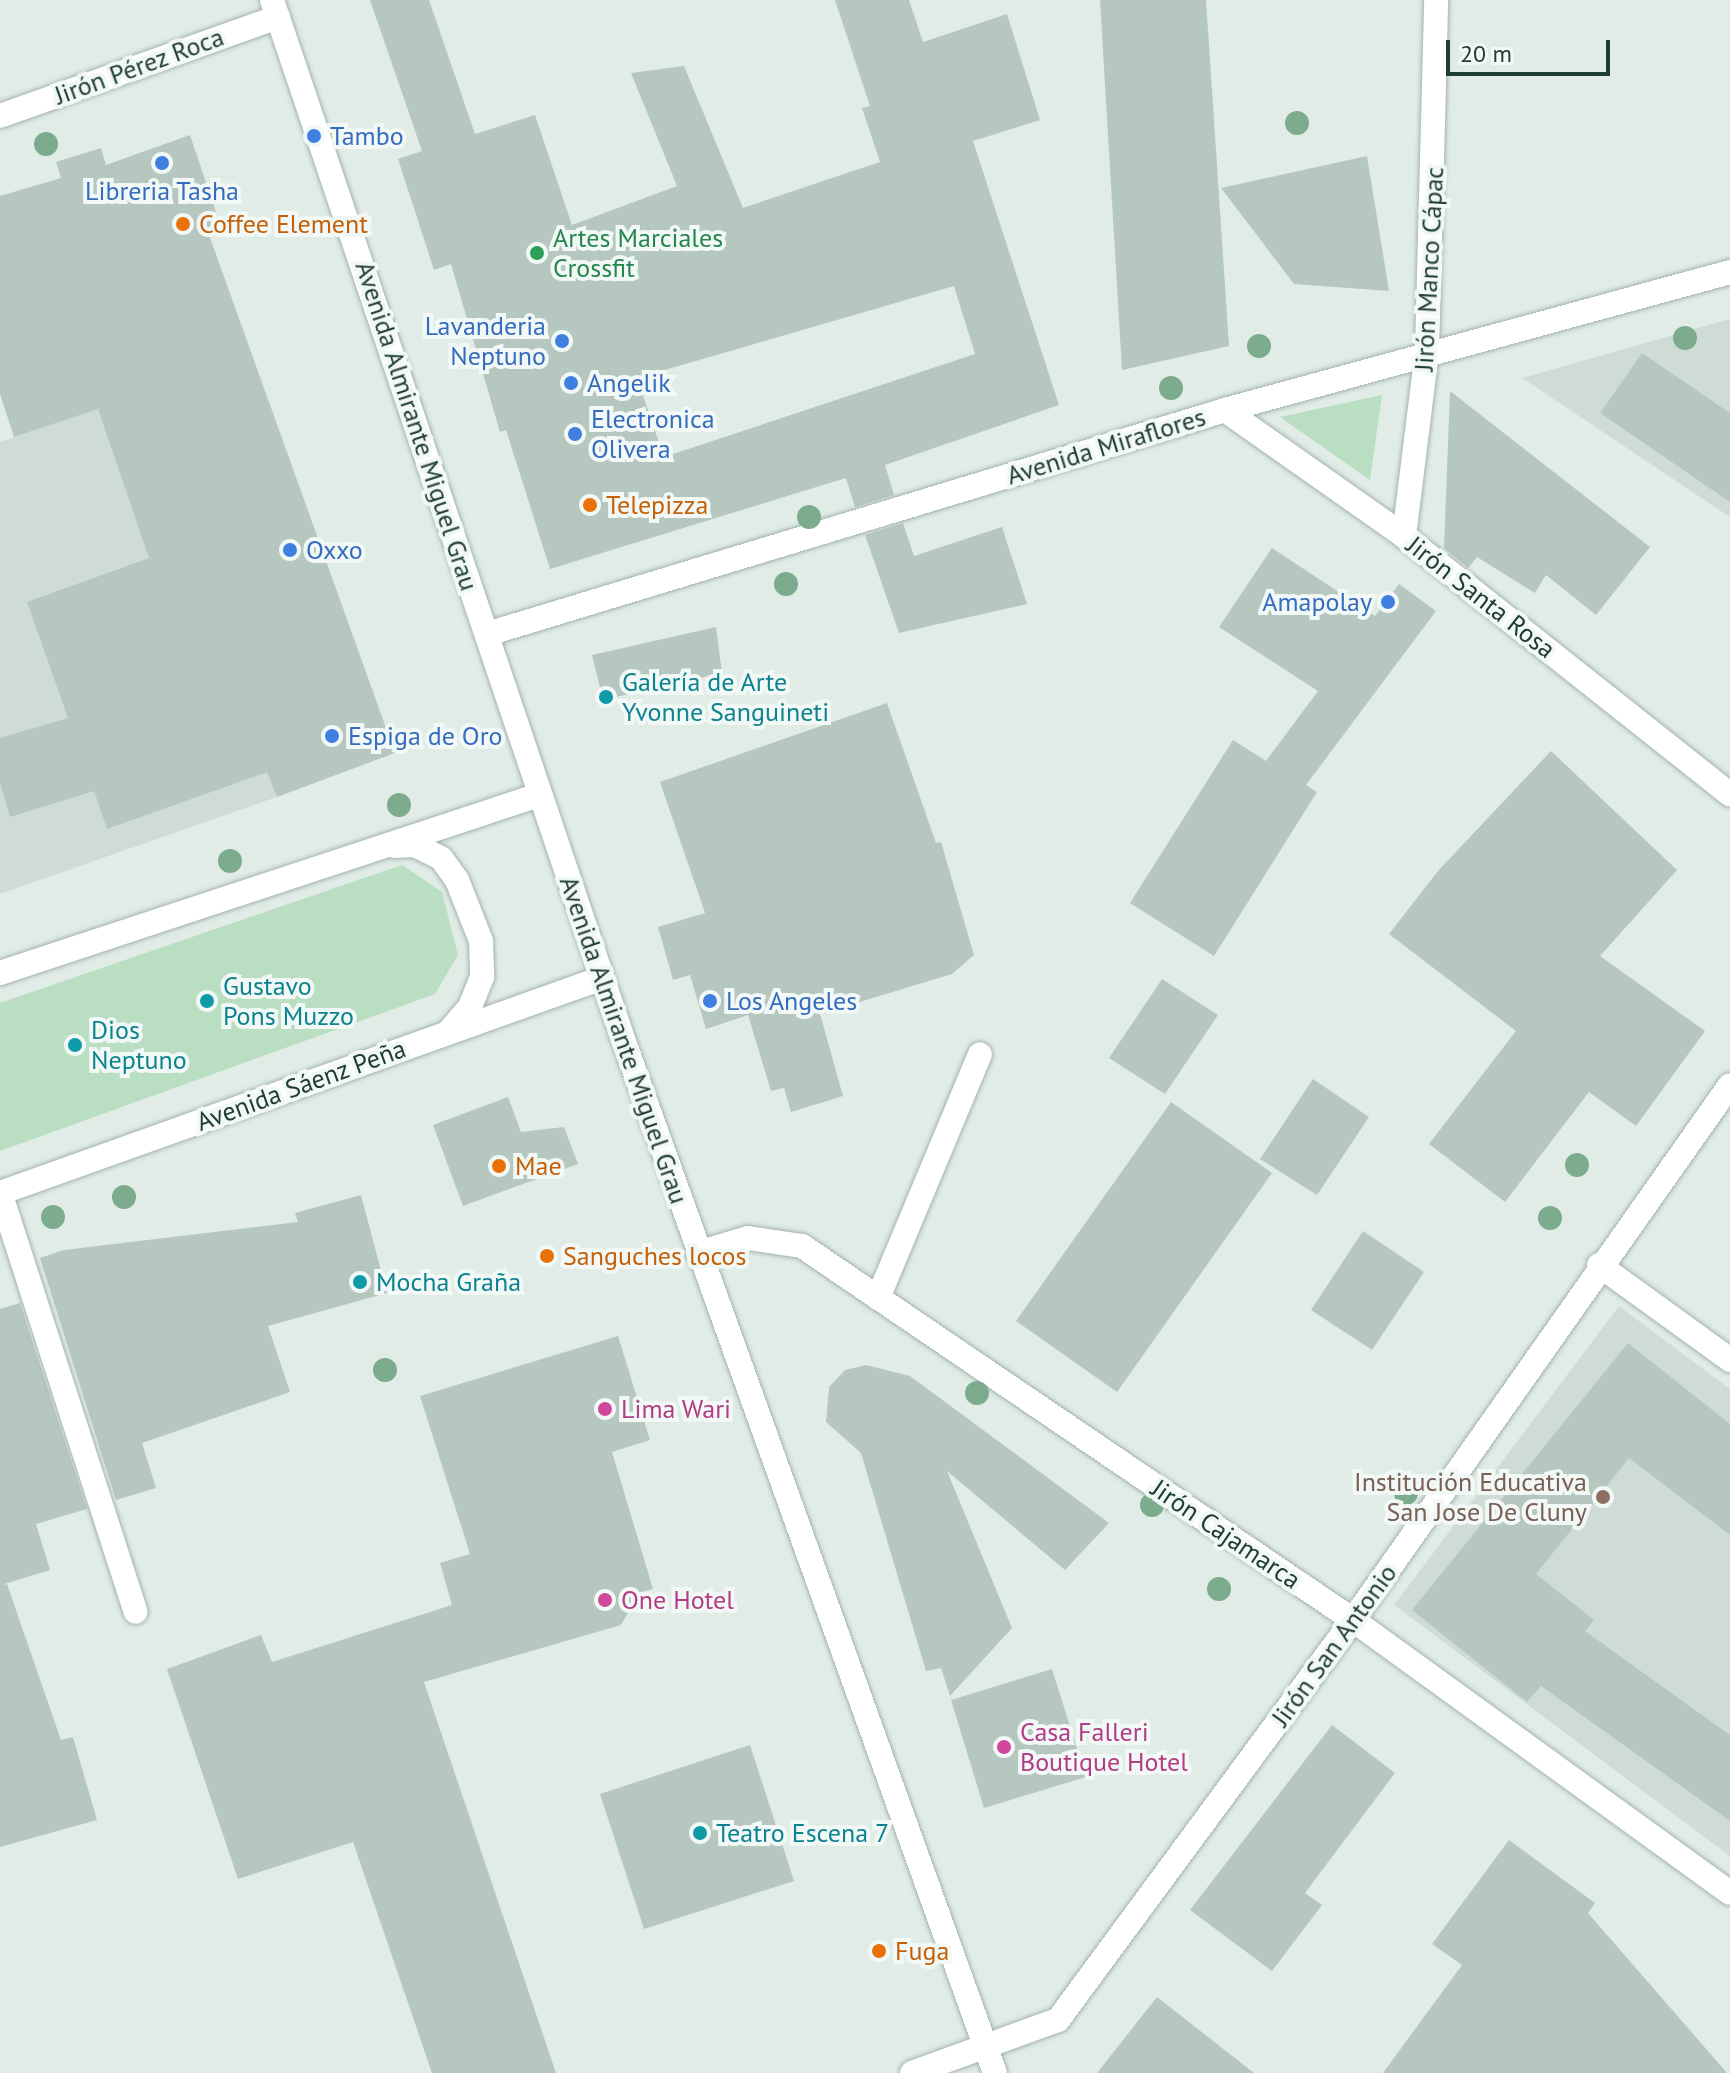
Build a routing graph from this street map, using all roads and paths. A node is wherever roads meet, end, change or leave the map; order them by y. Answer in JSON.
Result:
{"nodes":[{"id":1,"x":1436,"y":0,"type":"edge"},
{"id":2,"x":275,"y":8,"type":"edge"},
{"id":3,"x":0,"y":116,"type":"edge"},
{"id":4,"x":1730,"y":272,"type":"edge"},
{"id":5,"x":1427,"y":351,"type":"junction"},
{"id":6,"x":1225,"y":410,"type":"junction"},
{"id":7,"x":1404,"y":536,"type":"junction"},
{"id":8,"x":487,"y":634,"type":"junction"},
{"id":9,"x":1730,"y":794,"type":"edge"},
{"id":10,"x":539,"y":795,"type":"junction"},
{"id":11,"x":381,"y":846,"type":"junction"},
{"id":12,"x":0,"y":973,"type":"edge"},
{"id":13,"x":602,"y":978,"type":"junction"},
{"id":14,"x":447,"y":1033,"type":"junction"},
{"id":15,"x":980,"y":1054,"type":"dead end"},
{"id":16,"x":1730,"y":1085,"type":"edge"},
{"id":17,"x":0,"y":1192,"type":"edge"},
{"id":18,"x":698,"y":1253,"type":"junction"},
{"id":19,"x":1599,"y":1265,"type":"junction"},
{"id":20,"x":878,"y":1298,"type":"junction"},
{"id":21,"x":1730,"y":1360,"type":"edge"},
{"id":22,"x":136,"y":1612,"type":"dead end"},
{"id":23,"x":1353,"y":1620,"type":"junction"},
{"id":24,"x":1730,"y":1893,"type":"edge"},
{"id":25,"x":986,"y":2046,"type":"junction"},
{"id":26,"x":912,"y":2073,"type":"edge"},
{"id":27,"x":995,"y":2073,"type":"edge"}],
"edges":[{"from":1,"to":5,"type":"street","name":"Jirón Manco Cápac"},
{"from":2,"to":3,"type":"street","name":"Jirón Pérez Roca"},
{"from":2,"to":8,"type":"street","name":"Avenida Almirante Miguel Grau"},
{"from":4,"to":5,"type":"street","name":"Avenida Miraflores"},
{"from":5,"to":6,"type":"street","name":"Avenida Miraflores"},
{"from":5,"to":7,"type":"street","name":"Jirón Manco Cápac"},
{"from":6,"to":7,"type":"street","name":"Jirón Santa Rosa"},
{"from":6,"to":8,"type":"street","name":"Avenida Miraflores"},
{"from":7,"to":9,"type":"street","name":"Jirón Santa Rosa"},
{"from":8,"to":10,"type":"street","name":"Avenida Almirante Miguel Grau"},
{"from":10,"to":11,"type":"street"},
{"from":10,"to":13,"type":"street","name":"Avenida Almirante Miguel Grau"},
{"from":11,"to":12,"type":"street"},
{"from":11,"to":14,"type":"street"},
{"from":13,"to":14,"type":"street","name":"Avenida Sáenz Peña"},
{"from":13,"to":18,"type":"street","name":"Avenida Almirante Miguel Grau"},
{"from":14,"to":17,"type":"street","name":"Avenida Sáenz Peña"},
{"from":15,"to":20,"type":"street"},
{"from":16,"to":19,"type":"street","name":"Jirón San Antonio"},
{"from":17,"to":22,"type":"street"},
{"from":18,"to":20,"type":"street","name":"Jirón Cajamarca"},
{"from":18,"to":25,"type":"street","name":"Avenida Almirante Miguel Grau"},
{"from":19,"to":21,"type":"street"},
{"from":19,"to":23,"type":"street","name":"Jirón San Antonio"},
{"from":20,"to":23,"type":"street","name":"Jirón Cajamarca"},
{"from":23,"to":24,"type":"street","name":"Jirón Cajamarca"},
{"from":23,"to":25,"type":"street","name":"Jirón San Antonio"},
{"from":25,"to":26,"type":"street","name":"Jirón San Antonio"},
{"from":25,"to":27,"type":"street","name":"Avenida Almirante Miguel Grau"}]}
